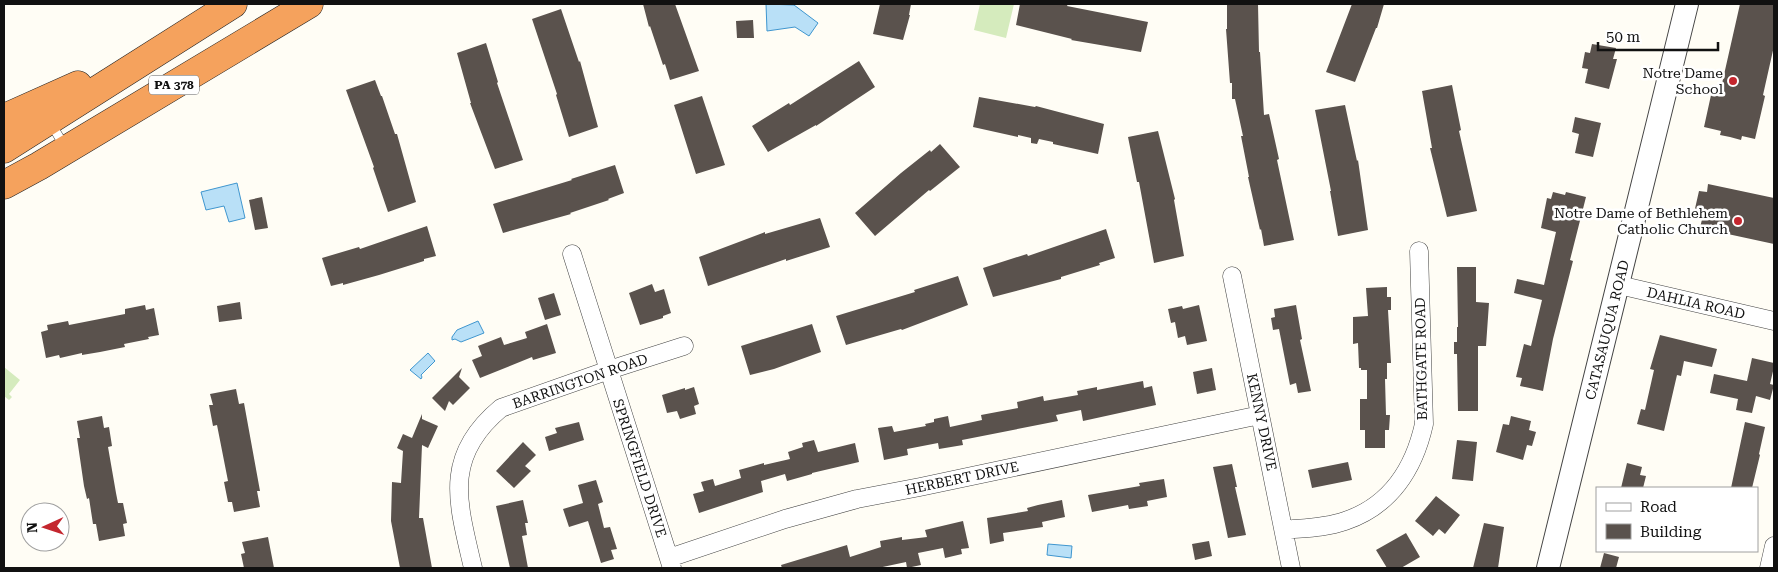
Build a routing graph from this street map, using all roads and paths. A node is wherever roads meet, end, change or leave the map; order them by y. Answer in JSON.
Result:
{"nodes":[{"id":1,"x":233,"y":4,"type":"edge"},
{"id":2,"x":310,"y":4,"type":"edge"},
{"id":3,"x":1687,"y":4,"type":"edge"},
{"id":4,"x":174,"y":40,"type":"junction"},
{"id":5,"x":4,"y":118,"type":"edge"},
{"id":6,"x":49,"y":120,"type":"junction"},
{"id":7,"x":4,"y":149,"type":"edge"},
{"id":8,"x":66,"y":150,"type":"junction"},
{"id":9,"x":39,"y":166,"type":"junction"},
{"id":10,"x":4,"y":185,"type":"edge"},
{"id":11,"x":4,"y":195,"type":"edge"},
{"id":12,"x":1419,"y":251,"type":"dead end"},
{"id":13,"x":572,"y":254,"type":"dead end"},
{"id":14,"x":1232,"y":276,"type":"dead end"},
{"id":15,"x":1619,"y":285,"type":"junction"},
{"id":16,"x":1774,"y":321,"type":"edge"},
{"id":17,"x":684,"y":346,"type":"dead end"},
{"id":18,"x":609,"y":370,"type":"junction"},
{"id":19,"x":1260,"y":415,"type":"junction"},
{"id":20,"x":1284,"y":530,"type":"junction"},
{"id":21,"x":1774,"y":546,"type":"edge"},
{"id":22,"x":671,"y":563,"type":"edge"},
{"id":23,"x":473,"y":568,"type":"edge"},
{"id":24,"x":1291,"y":568,"type":"edge"},
{"id":25,"x":1548,"y":568,"type":"edge"},
{"id":26,"x":1769,"y":568,"type":"edge"}],
"edges":[{"from":1,"to":4,"type":"highway"},
{"from":2,"to":8,"type":"highway","number":"PA 378"},
{"from":3,"to":15,"type":"street","name":"CATASAUQUA ROAD"},
{"from":4,"to":5,"type":"highway"},
{"from":4,"to":6,"type":"highway"},
{"from":6,"to":7,"type":"highway"},
{"from":6,"to":8,"type":"lane"},
{"from":8,"to":9,"type":"highway","number":"PA 378"},
{"from":9,"to":10,"type":"highway"},
{"from":9,"to":11,"type":"highway"},
{"from":12,"to":20,"type":"street","name":"BATHGATE ROAD"},
{"from":13,"to":18,"type":"street","name":"SPRINGFIELD DRIVE"},
{"from":14,"to":19,"type":"street","name":"KENNY DRIVE"},
{"from":15,"to":16,"type":"street","name":"DAHLIA ROAD"},
{"from":15,"to":25,"type":"street","name":"CATASAUQUA ROAD"},
{"from":17,"to":18,"type":"street","name":"BARRINGTON ROAD"},
{"from":18,"to":22,"type":"street","name":"SPRINGFIELD DRIVE"},
{"from":18,"to":23,"type":"street","name":"BARRINGTON ROAD"},
{"from":19,"to":20,"type":"street","name":"KENNY DRIVE"},
{"from":19,"to":22,"type":"street","name":"HERBERT DRIVE"},
{"from":20,"to":24,"type":"street","name":"KENNY DRIVE"},
{"from":21,"to":26,"type":"street"}]}
